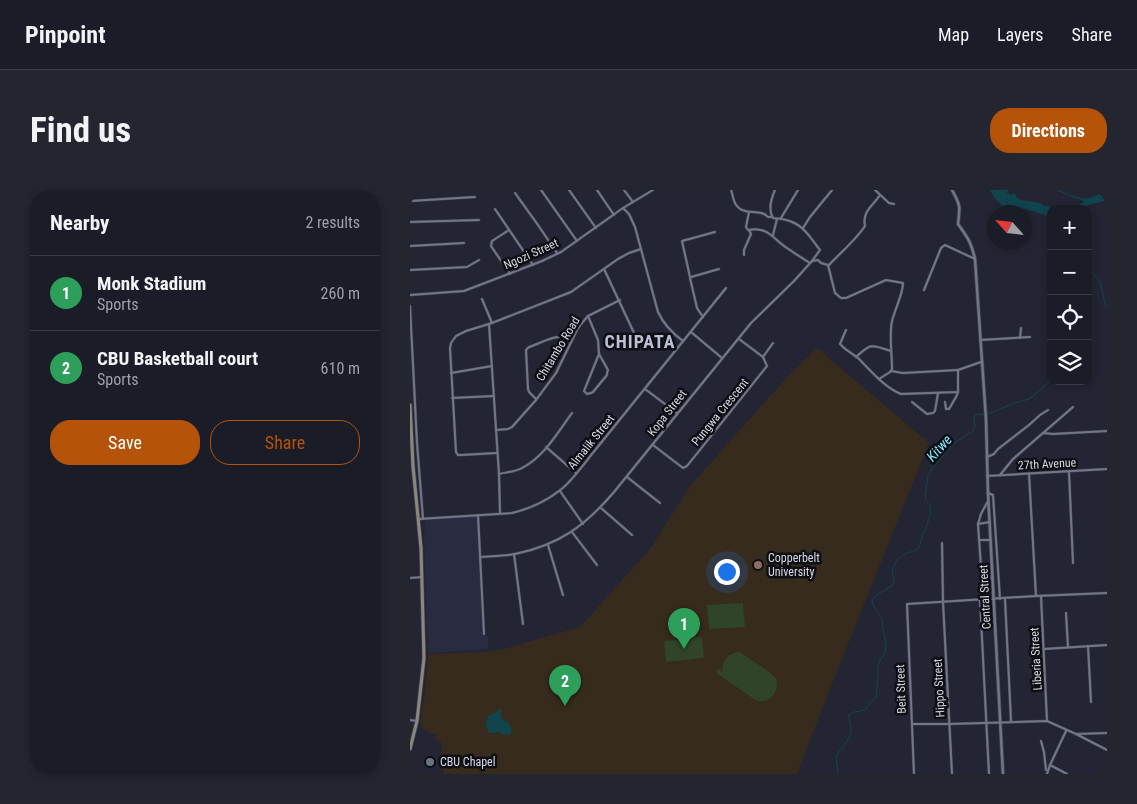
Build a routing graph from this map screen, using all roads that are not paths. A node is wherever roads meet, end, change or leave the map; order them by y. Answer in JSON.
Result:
{"nodes":[{"id":1,"x":541,"y":190,"type":"edge"},
{"id":2,"x":569,"y":190,"type":"edge"},
{"id":3,"x":597,"y":190,"type":"edge"},
{"id":4,"x":624,"y":190,"type":"edge"},
{"id":5,"x":644,"y":190,"type":"edge"},
{"id":6,"x":653,"y":190,"type":"edge"},
{"id":7,"x":731,"y":190,"type":"edge"},
{"id":8,"x":775,"y":190,"type":"edge"},
{"id":9,"x":798,"y":190,"type":"edge"},
{"id":10,"x":832,"y":190,"type":"edge"},
{"id":11,"x":875,"y":190,"type":"edge"},
{"id":12,"x":952,"y":190,"type":"edge"},
{"id":13,"x":515,"y":193,"type":"dead end"},
{"id":14,"x":645,"y":194,"type":"junction"},
{"id":15,"x":880,"y":195,"type":"junction"},
{"id":16,"x":475,"y":197,"type":"dead end"},
{"id":17,"x":410,"y":201,"type":"edge"},
{"id":18,"x":633,"y":202,"type":"junction"},
{"id":19,"x":894,"y":204,"type":"dead end"},
{"id":20,"x":623,"y":208,"type":"junction"},
{"id":21,"x":495,"y":209,"type":"dead end"},
{"id":22,"x":749,"y":212,"type":"junction"},
{"id":23,"x":614,"y":215,"type":"junction"},
{"id":24,"x":773,"y":218,"type":"junction"},
{"id":25,"x":777,"y":219,"type":"junction"},
{"id":26,"x":781,"y":219,"type":"junction"},
{"id":27,"x":480,"y":220,"type":"dead end"},
{"id":28,"x":410,"y":222,"type":"edge"},
{"id":29,"x":596,"y":228,"type":"junction"},
{"id":30,"x":803,"y":228,"type":"junction"},
{"id":31,"x":509,"y":230,"type":"junction"},
{"id":32,"x":749,"y":230,"type":"junction"},
{"id":33,"x":715,"y":232,"type":"dead end"},
{"id":34,"x":773,"y":235,"type":"junction"},
{"id":35,"x":577,"y":241,"type":"junction"},
{"id":36,"x":464,"y":243,"type":"dead end"},
{"id":37,"x":410,"y":246,"type":"edge"},
{"id":38,"x":641,"y":249,"type":"junction"},
{"id":39,"x":558,"y":253,"type":"junction"},
{"id":40,"x":744,"y":255,"type":"dead end"},
{"id":41,"x":975,"y":259,"type":"junction"},
{"id":42,"x":479,"y":260,"type":"dead end"},
{"id":43,"x":811,"y":262,"type":"junction"},
{"id":44,"x":533,"y":265,"type":"junction"},
{"id":45,"x":828,"y":265,"type":"junction"},
{"id":46,"x":604,"y":269,"type":"junction"},
{"id":47,"x":719,"y":269,"type":"dead end"},
{"id":48,"x":410,"y":270,"type":"edge"},
{"id":49,"x":510,"y":274,"type":"junction"},
{"id":50,"x":690,"y":277,"type":"junction"},
{"id":51,"x":726,"y":288,"type":"dead end"},
{"id":52,"x":924,"y":290,"type":"dead end"},
{"id":53,"x":410,"y":295,"type":"edge"},
{"id":54,"x":482,"y":298,"type":"dead end"},
{"id":55,"x":620,"y":300,"type":"junction"},
{"id":56,"x":410,"y":306,"type":"edge"},
{"id":57,"x":588,"y":316,"type":"junction"},
{"id":58,"x":703,"y":317,"type":"junction"},
{"id":59,"x":490,"y":323,"type":"junction"},
{"id":60,"x":1021,"y":328,"type":"dead end"},
{"id":61,"x":846,"y":330,"type":"dead end"},
{"id":62,"x":691,"y":332,"type":"junction"},
{"id":63,"x":635,"y":335,"type":"dead end"},
{"id":64,"x":1030,"y":337,"type":"dead end"},
{"id":65,"x":739,"y":338,"type":"junction"},
{"id":66,"x":1020,"y":338,"type":"junction"},
{"id":67,"x":572,"y":340,"type":"junction"},
{"id":68,"x":980,"y":340,"type":"junction"},
{"id":69,"x":683,"y":341,"type":"junction"},
{"id":70,"x":773,"y":343,"type":"dead end"},
{"id":71,"x":891,"y":350,"type":"junction"},
{"id":72,"x":599,"y":354,"type":"junction"},
{"id":73,"x":856,"y":356,"type":"junction"},
{"id":74,"x":763,"y":357,"type":"junction"},
{"id":75,"x":722,"y":358,"type":"junction"},
{"id":76,"x":981,"y":362,"type":"junction"},
{"id":77,"x":492,"y":366,"type":"junction"},
{"id":78,"x":958,"y":370,"type":"junction"},
{"id":79,"x":891,"y":371,"type":"junction"},
{"id":80,"x":451,"y":373,"type":"junction"},
{"id":81,"x":879,"y":378,"type":"junction"},
{"id":82,"x":414,"y":380,"type":"junction"},
{"id":83,"x":410,"y":381,"type":"edge"},
{"id":84,"x":645,"y":389,"type":"junction"},
{"id":85,"x":958,"y":392,"type":"junction"},
{"id":86,"x":938,"y":393,"type":"junction"},
{"id":87,"x":494,"y":396,"type":"junction"},
{"id":88,"x":452,"y":398,"type":"junction"},
{"id":89,"x":536,"y":400,"type":"junction"},
{"id":90,"x":912,"y":402,"type":"dead end"},
{"id":91,"x":944,"y":402,"type":"dead end"},
{"id":92,"x":410,"y":405,"type":"edge"},
{"id":93,"x":1073,"y":407,"type":"dead end"},
{"id":94,"x":1048,"y":410,"type":"dead end"},
{"id":95,"x":572,"y":413,"type":"dead end"},
{"id":96,"x":677,"y":414,"type":"junction"},
{"id":97,"x":410,"y":423,"type":"edge"},
{"id":98,"x":416,"y":423,"type":"junction"},
{"id":99,"x":496,"y":430,"type":"junction"},
{"id":100,"x":1107,"y":431,"type":"edge"},
{"id":101,"x":1043,"y":433,"type":"junction"},
{"id":102,"x":653,"y":444,"type":"junction"},
{"id":103,"x":546,"y":447,"type":"junction"},
{"id":104,"x":497,"y":453,"type":"junction"},
{"id":105,"x":987,"y":457,"type":"junction"},
{"id":106,"x":1107,"y":470,"type":"edge"},
{"id":107,"x":1069,"y":472,"type":"junction"},
{"id":108,"x":499,"y":474,"type":"junction"},
{"id":109,"x":576,"y":474,"type":"junction"},
{"id":110,"x":1029,"y":474,"type":"junction"},
{"id":111,"x":1000,"y":475,"type":"junction"},
{"id":112,"x":988,"y":476,"type":"junction"},
{"id":113,"x":627,"y":477,"type":"junction"},
{"id":114,"x":560,"y":491,"type":"junction"},
{"id":115,"x":988,"y":493,"type":"junction"},
{"id":116,"x":988,"y":500,"type":"junction"},
{"id":117,"x":660,"y":503,"type":"dead end"},
{"id":118,"x":601,"y":508,"type":"junction"},
{"id":119,"x":500,"y":513,"type":"junction"},
{"id":120,"x":478,"y":515,"type":"junction"},
{"id":121,"x":421,"y":519,"type":"junction"},
{"id":122,"x":990,"y":522,"type":"junction"},
{"id":123,"x":583,"y":524,"type":"junction"},
{"id":124,"x":978,"y":524,"type":"junction"},
{"id":125,"x":572,"y":532,"type":"junction"},
{"id":126,"x":632,"y":535,"type":"dead end"},
{"id":127,"x":979,"y":540,"type":"junction"},
{"id":128,"x":991,"y":540,"type":"junction"},
{"id":129,"x":942,"y":543,"type":"dead end"},
{"id":130,"x":548,"y":545,"type":"junction"},
{"id":131,"x":514,"y":554,"type":"junction"},
{"id":132,"x":480,"y":557,"type":"junction"},
{"id":133,"x":1073,"y":563,"type":"dead end"},
{"id":134,"x":597,"y":566,"type":"dead end"},
{"id":135,"x":981,"y":567,"type":"junction"},
{"id":136,"x":422,"y":577,"type":"junction"},
{"id":137,"x":410,"y":578,"type":"edge"},
{"id":138,"x":992,"y":580,"type":"junction"},
{"id":139,"x":1107,"y":594,"type":"edge"},
{"id":140,"x":563,"y":595,"type":"dead end"},
{"id":141,"x":1036,"y":596,"type":"junction"},
{"id":142,"x":1041,"y":596,"type":"junction"},
{"id":143,"x":1005,"y":598,"type":"junction"},
{"id":144,"x":994,"y":599,"type":"junction"},
{"id":145,"x":1000,"y":599,"type":"junction"},
{"id":146,"x":980,"y":600,"type":"junction"},
{"id":147,"x":943,"y":602,"type":"junction"},
{"id":148,"x":1066,"y":613,"type":"dead end"},
{"id":149,"x":523,"y":624,"type":"dead end"},
{"id":150,"x":484,"y":634,"type":"dead end"},
{"id":151,"x":1107,"y":645,"type":"edge"},
{"id":152,"x":1088,"y":646,"type":"junction"},
{"id":153,"x":1068,"y":647,"type":"junction"},
{"id":154,"x":1044,"y":649,"type":"junction"},
{"id":155,"x":1091,"y":702,"type":"dead end"},
{"id":156,"x":410,"y":720,"type":"edge"},
{"id":157,"x":417,"y":721,"type":"junction"},
{"id":158,"x":1012,"y":721,"type":"junction"},
{"id":159,"x":1047,"y":721,"type":"junction"},
{"id":160,"x":986,"y":722,"type":"junction"},
{"id":161,"x":1000,"y":722,"type":"junction"},
{"id":162,"x":912,"y":724,"type":"junction"},
{"id":163,"x":949,"y":724,"type":"junction"},
{"id":164,"x":1066,"y":730,"type":"junction"},
{"id":165,"x":1107,"y":733,"type":"edge"},
{"id":166,"x":1076,"y":734,"type":"junction"},
{"id":167,"x":1041,"y":741,"type":"dead end"},
{"id":168,"x":410,"y":749,"type":"edge"},
{"id":169,"x":1107,"y":750,"type":"edge"},
{"id":170,"x":1050,"y":765,"type":"junction"},
{"id":171,"x":1047,"y":773,"type":"edge"},
{"id":172,"x":914,"y":774,"type":"edge"},
{"id":173,"x":952,"y":774,"type":"edge"},
{"id":174,"x":989,"y":774,"type":"edge"},
{"id":175,"x":1003,"y":774,"type":"edge"},
{"id":176,"x":1067,"y":774,"type":"edge"}],
"edges":[{"from":1,"to":35,"type":"street"},
{"from":2,"to":29,"type":"street"},
{"from":3,"to":23,"type":"street"},
{"from":4,"to":18,"type":"street"},
{"from":5,"to":14,"type":"street"},
{"from":6,"to":14,"type":"street","name":"Ngozi Street"},
{"from":7,"to":22,"type":"street"},
{"from":8,"to":24,"type":"street"},
{"from":9,"to":26,"type":"street"},
{"from":10,"to":30,"type":"street"},
{"from":11,"to":15,"type":"street"},
{"from":12,"to":41,"type":"street","name":"Central Street"},
{"from":13,"to":39,"type":"street"},
{"from":14,"to":18,"type":"street","name":"Ngozi Street"},
{"from":15,"to":19,"type":"street"},
{"from":15,"to":45,"type":"street"},
{"from":16,"to":17,"type":"street"},
{"from":18,"to":20,"type":"street","name":"Ngozi Street"},
{"from":20,"to":23,"type":"street","name":"Ngozi Street"},
{"from":20,"to":38,"type":"street"},
{"from":21,"to":31,"type":"street"},
{"from":22,"to":24,"type":"street"},
{"from":22,"to":32,"type":"street"},
{"from":23,"to":29,"type":"street","name":"Ngozi Street"},
{"from":24,"to":25,"type":"street"},
{"from":25,"to":26,"type":"street"},
{"from":25,"to":34,"type":"street"},
{"from":26,"to":30,"type":"street"},
{"from":27,"to":28,"type":"street"},
{"from":29,"to":35,"type":"street","name":"Ngozi Street"},
{"from":30,"to":43,"type":"street"},
{"from":31,"to":44,"type":"street"},
{"from":31,"to":49,"type":"street"},
{"from":32,"to":34,"type":"street"},
{"from":32,"to":40,"type":"street"},
{"from":33,"to":50,"type":"street"},
{"from":34,"to":43,"type":"street"},
{"from":35,"to":39,"type":"street","name":"Ngozi Street"},
{"from":36,"to":37,"type":"street"},
{"from":38,"to":46,"type":"street"},
{"from":38,"to":69,"type":"street"},
{"from":39,"to":44,"type":"street","name":"Ngozi Street"},
{"from":41,"to":52,"type":"street"},
{"from":41,"to":68,"type":"street","name":"Central Street"},
{"from":42,"to":48,"type":"street"},
{"from":43,"to":45,"type":"street"},
{"from":43,"to":65,"type":"street","name":"Kopa Street"},
{"from":44,"to":49,"type":"street","name":"Ngozi Street"},
{"from":45,"to":71,"type":"street"},
{"from":46,"to":55,"type":"street"},
{"from":46,"to":59,"type":"street"},
{"from":47,"to":50,"type":"street"},
{"from":49,"to":53,"type":"street","name":"Ngozi Street"},
{"from":50,"to":58,"type":"street"},
{"from":51,"to":58,"type":"street","name":"Almalik Street"},
{"from":54,"to":59,"type":"street"},
{"from":55,"to":57,"type":"street","name":"Chitambo Road"},
{"from":55,"to":63,"type":"street"},
{"from":56,"to":82,"type":"street"},
{"from":57,"to":67,"type":"street","name":"Chitambo Road"},
{"from":57,"to":72,"type":"street"},
{"from":58,"to":62,"type":"street","name":"Almalik Street"},
{"from":59,"to":77,"type":"street"},
{"from":59,"to":80,"type":"street"},
{"from":60,"to":66,"type":"street"},
{"from":61,"to":73,"type":"street"},
{"from":62,"to":69,"type":"street","name":"Almalik Street"},
{"from":62,"to":75,"type":"street"},
{"from":64,"to":66,"type":"street"},
{"from":65,"to":74,"type":"street"},
{"from":65,"to":75,"type":"street","name":"Kopa Street"},
{"from":66,"to":68,"type":"street"},
{"from":67,"to":89,"type":"street","name":"Chitambo Road"},
{"from":67,"to":89,"type":"street"},
{"from":68,"to":76,"type":"street","name":"Central Street"},
{"from":69,"to":84,"type":"street","name":"Almalik Street"},
{"from":70,"to":74,"type":"street"},
{"from":71,"to":73,"type":"street"},
{"from":71,"to":79,"type":"street"},
{"from":72,"to":72,"type":"street"},
{"from":73,"to":81,"type":"street"},
{"from":74,"to":102,"type":"street","name":"Pungwa Crescent"},
{"from":75,"to":96,"type":"street","name":"Kopa Street"},
{"from":76,"to":78,"type":"street"},
{"from":76,"to":105,"type":"street","name":"Central Street"},
{"from":77,"to":80,"type":"street"},
{"from":77,"to":87,"type":"street"},
{"from":78,"to":79,"type":"street"},
{"from":78,"to":85,"type":"street"},
{"from":79,"to":81,"type":"street"},
{"from":80,"to":88,"type":"street"},
{"from":81,"to":86,"type":"street"},
{"from":82,"to":83,"type":"street"},
{"from":82,"to":98,"type":"street"},
{"from":84,"to":96,"type":"street"},
{"from":84,"to":109,"type":"street","name":"Almalik Street"},
{"from":85,"to":86,"type":"street"},
{"from":85,"to":91,"type":"street"},
{"from":86,"to":90,"type":"street"},
{"from":87,"to":88,"type":"street"},
{"from":87,"to":99,"type":"street"},
{"from":88,"to":104,"type":"street"},
{"from":89,"to":99,"type":"street","name":"Chitambo Road"},
{"from":92,"to":97,"type":"main road"},
{"from":93,"to":101,"type":"street"},
{"from":94,"to":105,"type":"street"},
{"from":95,"to":103,"type":"street"},
{"from":96,"to":102,"type":"street","name":"Kopa Street"},
{"from":97,"to":98,"type":"street"},
{"from":97,"to":121,"type":"main road"},
{"from":98,"to":121,"type":"street"},
{"from":99,"to":104,"type":"street"},
{"from":100,"to":101,"type":"street"},
{"from":101,"to":111,"type":"street"},
{"from":102,"to":113,"type":"street","name":"Kopa Street"},
{"from":103,"to":108,"type":"street"},
{"from":103,"to":109,"type":"street"},
{"from":104,"to":108,"type":"street"},
{"from":105,"to":112,"type":"street","name":"Central Street"},
{"from":106,"to":107,"type":"street","name":"27th Avenue"},
{"from":107,"to":110,"type":"street","name":"27th Avenue"},
{"from":107,"to":133,"type":"street"},
{"from":108,"to":119,"type":"street"},
{"from":109,"to":114,"type":"street","name":"Almalik Street"},
{"from":110,"to":111,"type":"street","name":"27th Avenue"},
{"from":110,"to":141,"type":"street"},
{"from":111,"to":112,"type":"street","name":"27th Avenue"},
{"from":112,"to":115,"type":"street","name":"Central Street"},
{"from":113,"to":117,"type":"street"},
{"from":113,"to":118,"type":"street","name":"Kopa Street"},
{"from":114,"to":119,"type":"street","name":"Almalik Street"},
{"from":114,"to":123,"type":"street"},
{"from":115,"to":116,"type":"street","name":"Central Street"},
{"from":115,"to":145,"type":"street"},
{"from":116,"to":122,"type":"street","name":"Central Street"},
{"from":116,"to":124,"type":"street"},
{"from":118,"to":123,"type":"street","name":"Kopa Street"},
{"from":118,"to":126,"type":"street"},
{"from":119,"to":120,"type":"street","name":"Almalik Street"},
{"from":120,"to":121,"type":"street","name":"Almalik Street"},
{"from":120,"to":132,"type":"street"},
{"from":121,"to":136,"type":"main road"},
{"from":122,"to":124,"type":"street"},
{"from":122,"to":128,"type":"street","name":"Central Street"},
{"from":123,"to":125,"type":"street","name":"Kopa Street"},
{"from":124,"to":127,"type":"street"},
{"from":125,"to":130,"type":"street","name":"Kopa Street"},
{"from":125,"to":134,"type":"street"},
{"from":127,"to":128,"type":"street"},
{"from":127,"to":135,"type":"street"},
{"from":128,"to":138,"type":"street","name":"Central Street"},
{"from":129,"to":147,"type":"street","name":"Hippo Street"},
{"from":130,"to":131,"type":"street","name":"Kopa Street"},
{"from":130,"to":140,"type":"street"},
{"from":131,"to":132,"type":"street","name":"Kopa Street"},
{"from":131,"to":149,"type":"street"},
{"from":132,"to":150,"type":"street"},
{"from":135,"to":138,"type":"street"},
{"from":135,"to":146,"type":"street"},
{"from":136,"to":137,"type":"street"},
{"from":136,"to":157,"type":"main road"},
{"from":138,"to":144,"type":"street","name":"Central Street"},
{"from":139,"to":142,"type":"street"},
{"from":141,"to":142,"type":"street"},
{"from":141,"to":143,"type":"street"},
{"from":142,"to":154,"type":"street","name":"Liberia Street"},
{"from":143,"to":145,"type":"street"},
{"from":143,"to":158,"type":"street"},
{"from":144,"to":145,"type":"street"},
{"from":144,"to":146,"type":"street"},
{"from":144,"to":161,"type":"street","name":"Central Street"},
{"from":146,"to":147,"type":"street"},
{"from":146,"to":160,"type":"street"},
{"from":147,"to":162,"type":"street","name":"Beit Street"},
{"from":147,"to":163,"type":"street","name":"Hippo Street"},
{"from":148,"to":153,"type":"street"},
{"from":151,"to":152,"type":"street"},
{"from":152,"to":153,"type":"street"},
{"from":152,"to":155,"type":"street"},
{"from":153,"to":154,"type":"street"},
{"from":154,"to":159,"type":"street","name":"Liberia Street"},
{"from":156,"to":157,"type":"street"},
{"from":157,"to":168,"type":"main road"},
{"from":158,"to":159,"type":"street"},
{"from":158,"to":161,"type":"street"},
{"from":159,"to":164,"type":"street"},
{"from":160,"to":161,"type":"street"},
{"from":160,"to":163,"type":"street"},
{"from":160,"to":174,"type":"street"},
{"from":161,"to":175,"type":"street","name":"Central Street"},
{"from":162,"to":163,"type":"street"},
{"from":162,"to":172,"type":"street","name":"Beit Street"},
{"from":163,"to":173,"type":"street","name":"Hippo Street"},
{"from":164,"to":166,"type":"street"},
{"from":164,"to":170,"type":"street"},
{"from":165,"to":166,"type":"street"},
{"from":166,"to":169,"type":"street"},
{"from":167,"to":171,"type":"street"},
{"from":170,"to":171,"type":"street"},
{"from":170,"to":176,"type":"street"}]}
